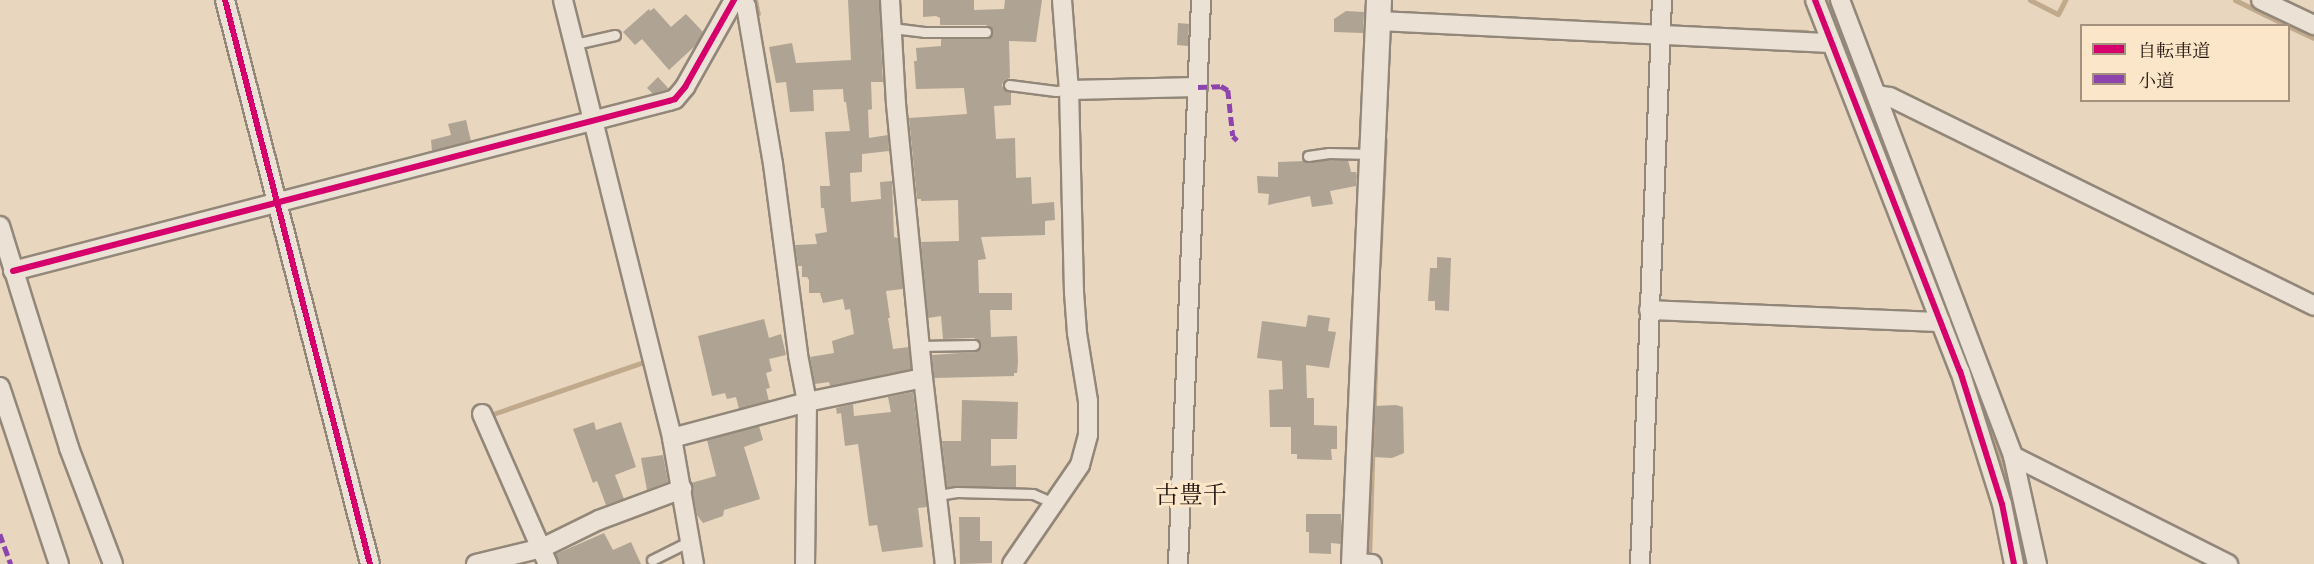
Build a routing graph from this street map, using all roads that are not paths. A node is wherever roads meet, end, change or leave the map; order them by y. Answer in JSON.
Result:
{"nodes":[{"id":1,"x":225,"y":0,"type":"edge"},
{"id":2,"x":563,"y":0,"type":"edge"},
{"id":3,"x":734,"y":0,"type":"edge"},
{"id":4,"x":742,"y":0,"type":"edge"},
{"id":5,"x":890,"y":0,"type":"edge"},
{"id":6,"x":1062,"y":0,"type":"edge"},
{"id":7,"x":1202,"y":0,"type":"edge"},
{"id":8,"x":1662,"y":0,"type":"edge"},
{"id":9,"x":1815,"y":0,"type":"edge"},
{"id":10,"x":1839,"y":0,"type":"edge"},
{"id":11,"x":2261,"y":0,"type":"edge"},
{"id":12,"x":1378,"y":10,"type":"edge"},
{"id":13,"x":2314,"y":26,"type":"edge"},
{"id":14,"x":891,"y":28,"type":"junction"},
{"id":15,"x":986,"y":32,"type":"dead end"},
{"id":16,"x":615,"y":35,"type":"dead end"},
{"id":17,"x":1660,"y":36,"type":"junction"},
{"id":18,"x":1831,"y":43,"type":"junction"},
{"id":19,"x":575,"y":44,"type":"junction"},
{"id":20,"x":1010,"y":85,"type":"dead end"},
{"id":21,"x":1197,"y":87,"type":"junction"},
{"id":22,"x":1069,"y":90,"type":"junction"},
{"id":23,"x":1877,"y":95,"type":"junction"},
{"id":24,"x":595,"y":120,"type":"junction"},
{"id":25,"x":1372,"y":154,"type":"junction"},
{"id":26,"x":1308,"y":156,"type":"dead end"},
{"id":27,"x":278,"y":203,"type":"junction"},
{"id":28,"x":0,"y":226,"type":"edge"},
{"id":29,"x":13,"y":271,"type":"junction"},
{"id":30,"x":2314,"y":306,"type":"edge"},
{"id":31,"x":1649,"y":310,"type":"junction"},
{"id":32,"x":1941,"y":322,"type":"junction"},
{"id":33,"x":974,"y":345,"type":"dead end"},
{"id":34,"x":920,"y":346,"type":"junction"},
{"id":35,"x":1983,"y":372,"type":"junction"},
{"id":36,"x":923,"y":378,"type":"junction"},
{"id":37,"x":1963,"y":380,"type":"junction"},
{"id":38,"x":0,"y":387,"type":"edge"},
{"id":39,"x":807,"y":402,"type":"junction"},
{"id":40,"x":482,"y":414,"type":"dead end"},
{"id":41,"x":672,"y":438,"type":"junction"},
{"id":42,"x":2013,"y":456,"type":"junction"},
{"id":43,"x":682,"y":489,"type":"junction"},
{"id":44,"x":938,"y":495,"type":"junction"},
{"id":45,"x":1053,"y":503,"type":"junction"},
{"id":46,"x":690,"y":541,"type":"junction"},
{"id":47,"x":545,"y":556,"type":"edge"},
{"id":48,"x":652,"y":560,"type":"dead end"},
{"id":49,"x":59,"y":564,"type":"edge"},
{"id":50,"x":113,"y":564,"type":"edge"},
{"id":51,"x":370,"y":564,"type":"edge"},
{"id":52,"x":476,"y":564,"type":"edge"},
{"id":53,"x":694,"y":564,"type":"edge"},
{"id":54,"x":805,"y":564,"type":"edge"},
{"id":55,"x":945,"y":564,"type":"edge"},
{"id":56,"x":1012,"y":564,"type":"edge"},
{"id":57,"x":1178,"y":564,"type":"edge"},
{"id":58,"x":1354,"y":564,"type":"edge"},
{"id":59,"x":1372,"y":564,"type":"edge"},
{"id":60,"x":1640,"y":564,"type":"edge"},
{"id":61,"x":2014,"y":564,"type":"edge"},
{"id":62,"x":2037,"y":564,"type":"edge"},
{"id":63,"x":2228,"y":564,"type":"edge"}],
"edges":[{"from":1,"to":27,"type":"street"},
{"from":2,"to":19,"type":"street"},
{"from":3,"to":24,"type":"street"},
{"from":4,"to":39,"type":"street"},
{"from":5,"to":14,"type":"street"},
{"from":6,"to":22,"type":"street"},
{"from":7,"to":21,"type":"street"},
{"from":8,"to":17,"type":"street"},
{"from":9,"to":18,"type":"street"},
{"from":10,"to":23,"type":"street"},
{"from":11,"to":13,"type":"street"},
{"from":12,"to":17,"type":"street"},
{"from":12,"to":25,"type":"street"},
{"from":14,"to":15,"type":"lane"},
{"from":14,"to":34,"type":"street"},
{"from":16,"to":19,"type":"lane"},
{"from":17,"to":18,"type":"street"},
{"from":17,"to":31,"type":"street"},
{"from":18,"to":32,"type":"street"},
{"from":19,"to":24,"type":"street"},
{"from":20,"to":22,"type":"lane"},
{"from":21,"to":22,"type":"street"},
{"from":21,"to":57,"type":"street"},
{"from":22,"to":45,"type":"street"},
{"from":23,"to":30,"type":"street"},
{"from":23,"to":35,"type":"street"},
{"from":24,"to":27,"type":"street"},
{"from":24,"to":41,"type":"street"},
{"from":25,"to":26,"type":"lane"},
{"from":25,"to":58,"type":"street"},
{"from":27,"to":29,"type":"street"},
{"from":27,"to":51,"type":"street"},
{"from":28,"to":29,"type":"street"},
{"from":29,"to":50,"type":"street"},
{"from":31,"to":32,"type":"street"},
{"from":31,"to":60,"type":"street"},
{"from":32,"to":37,"type":"street"},
{"from":33,"to":34,"type":"lane"},
{"from":34,"to":36,"type":"street"},
{"from":35,"to":37,"type":"street"},
{"from":35,"to":42,"type":"street"},
{"from":36,"to":39,"type":"street"},
{"from":36,"to":44,"type":"street"},
{"from":37,"to":61,"type":"street"},
{"from":38,"to":49,"type":"street"},
{"from":39,"to":41,"type":"street"},
{"from":39,"to":54,"type":"street"},
{"from":40,"to":47,"type":"street"},
{"from":41,"to":43,"type":"street"},
{"from":42,"to":62,"type":"street"},
{"from":42,"to":63,"type":"street"},
{"from":43,"to":46,"type":"street"},
{"from":43,"to":47,"type":"street"},
{"from":44,"to":45,"type":"lane"},
{"from":44,"to":55,"type":"street"},
{"from":45,"to":56,"type":"street"},
{"from":46,"to":48,"type":"lane"},
{"from":46,"to":53,"type":"street"},
{"from":47,"to":52,"type":"street"},
{"from":58,"to":59,"type":"street"}]}
